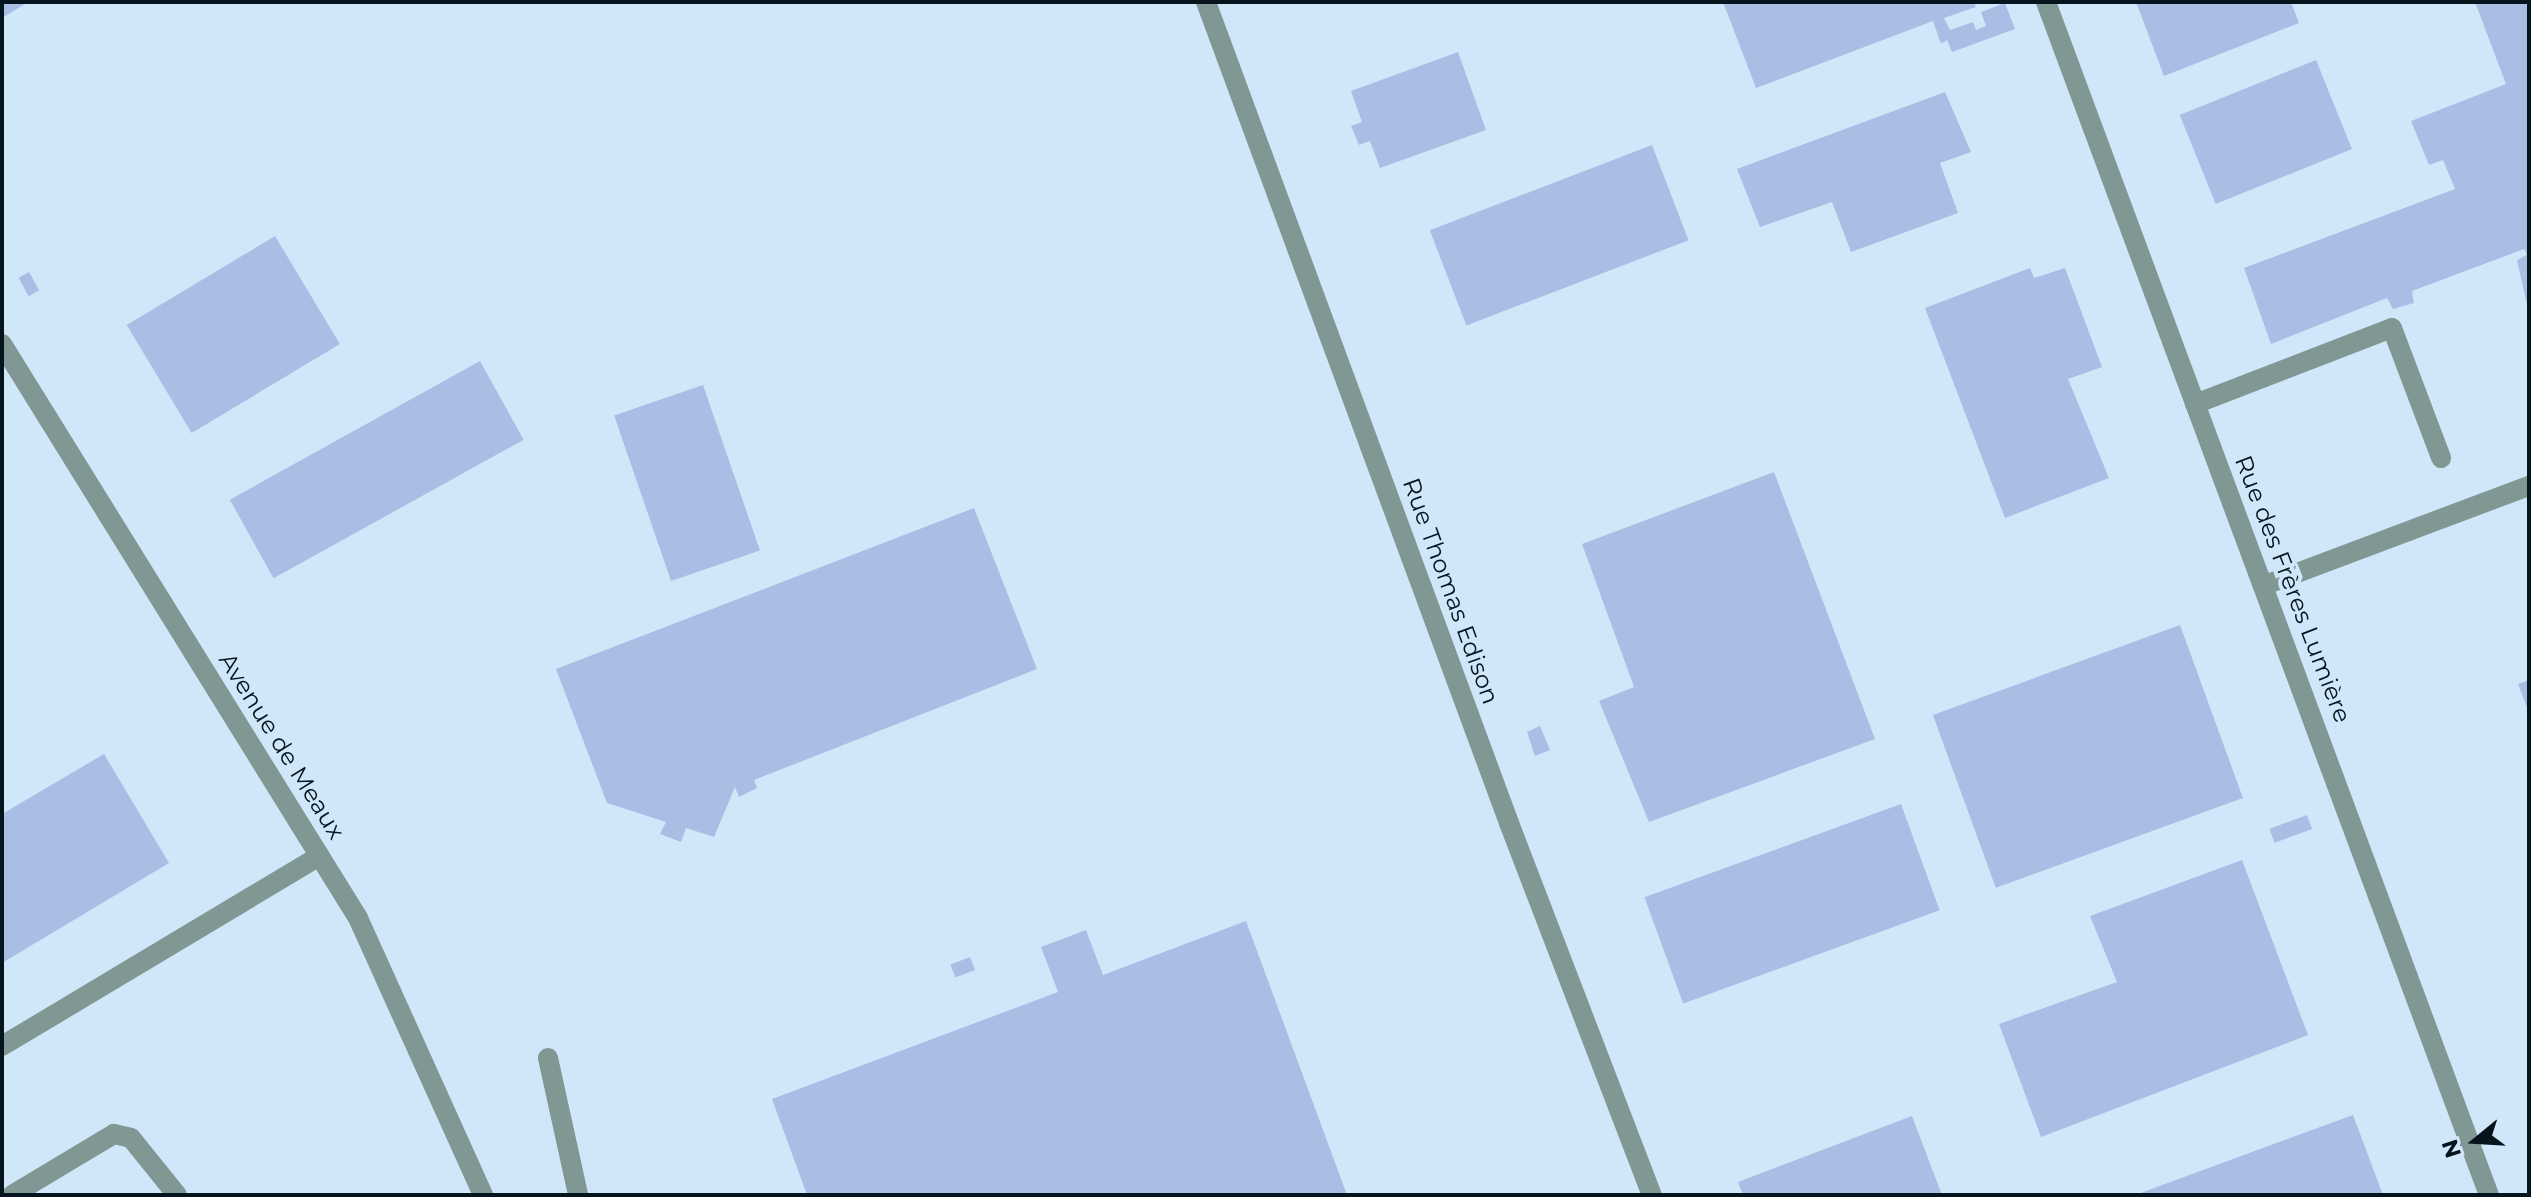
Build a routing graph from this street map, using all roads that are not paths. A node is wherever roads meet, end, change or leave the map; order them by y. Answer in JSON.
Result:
{"nodes":[{"id":1,"x":1206,"y":2,"type":"edge"},
{"id":2,"x":2046,"y":2,"type":"edge"},
{"id":3,"x":2,"y":344,"type":"edge"},
{"id":4,"x":2195,"y":404,"type":"junction"},
{"id":5,"x":2441,"y":458,"type":"dead end"},
{"id":6,"x":2529,"y":486,"type":"edge"},
{"id":7,"x":2265,"y":585,"type":"junction"},
{"id":8,"x":320,"y":856,"type":"junction"},
{"id":9,"x":2,"y":1046,"type":"edge"},
{"id":10,"x":548,"y":1058,"type":"dead end"},
{"id":11,"x":12,"y":1195,"type":"edge"},
{"id":12,"x":177,"y":1195,"type":"edge"},
{"id":13,"x":483,"y":1195,"type":"edge"},
{"id":14,"x":578,"y":1195,"type":"edge"},
{"id":15,"x":1652,"y":1195,"type":"edge"},
{"id":16,"x":2489,"y":1195,"type":"edge"}],
"edges":[{"from":1,"to":15,"type":"street","name":"Rue Thomas Edison"},
{"from":2,"to":4,"type":"street","name":"Rue des Frères Lumière"},
{"from":3,"to":8,"type":"street","name":"Avenue de Meaux"},
{"from":4,"to":5,"type":"street"},
{"from":4,"to":7,"type":"street","name":"Rue des Frères Lumière"},
{"from":6,"to":7,"type":"street"},
{"from":7,"to":16,"type":"street","name":"Rue des Frères Lumière"},
{"from":8,"to":9,"type":"street"},
{"from":8,"to":13,"type":"street","name":"Avenue de Meaux"},
{"from":10,"to":14,"type":"street"},
{"from":11,"to":12,"type":"street"}]}
